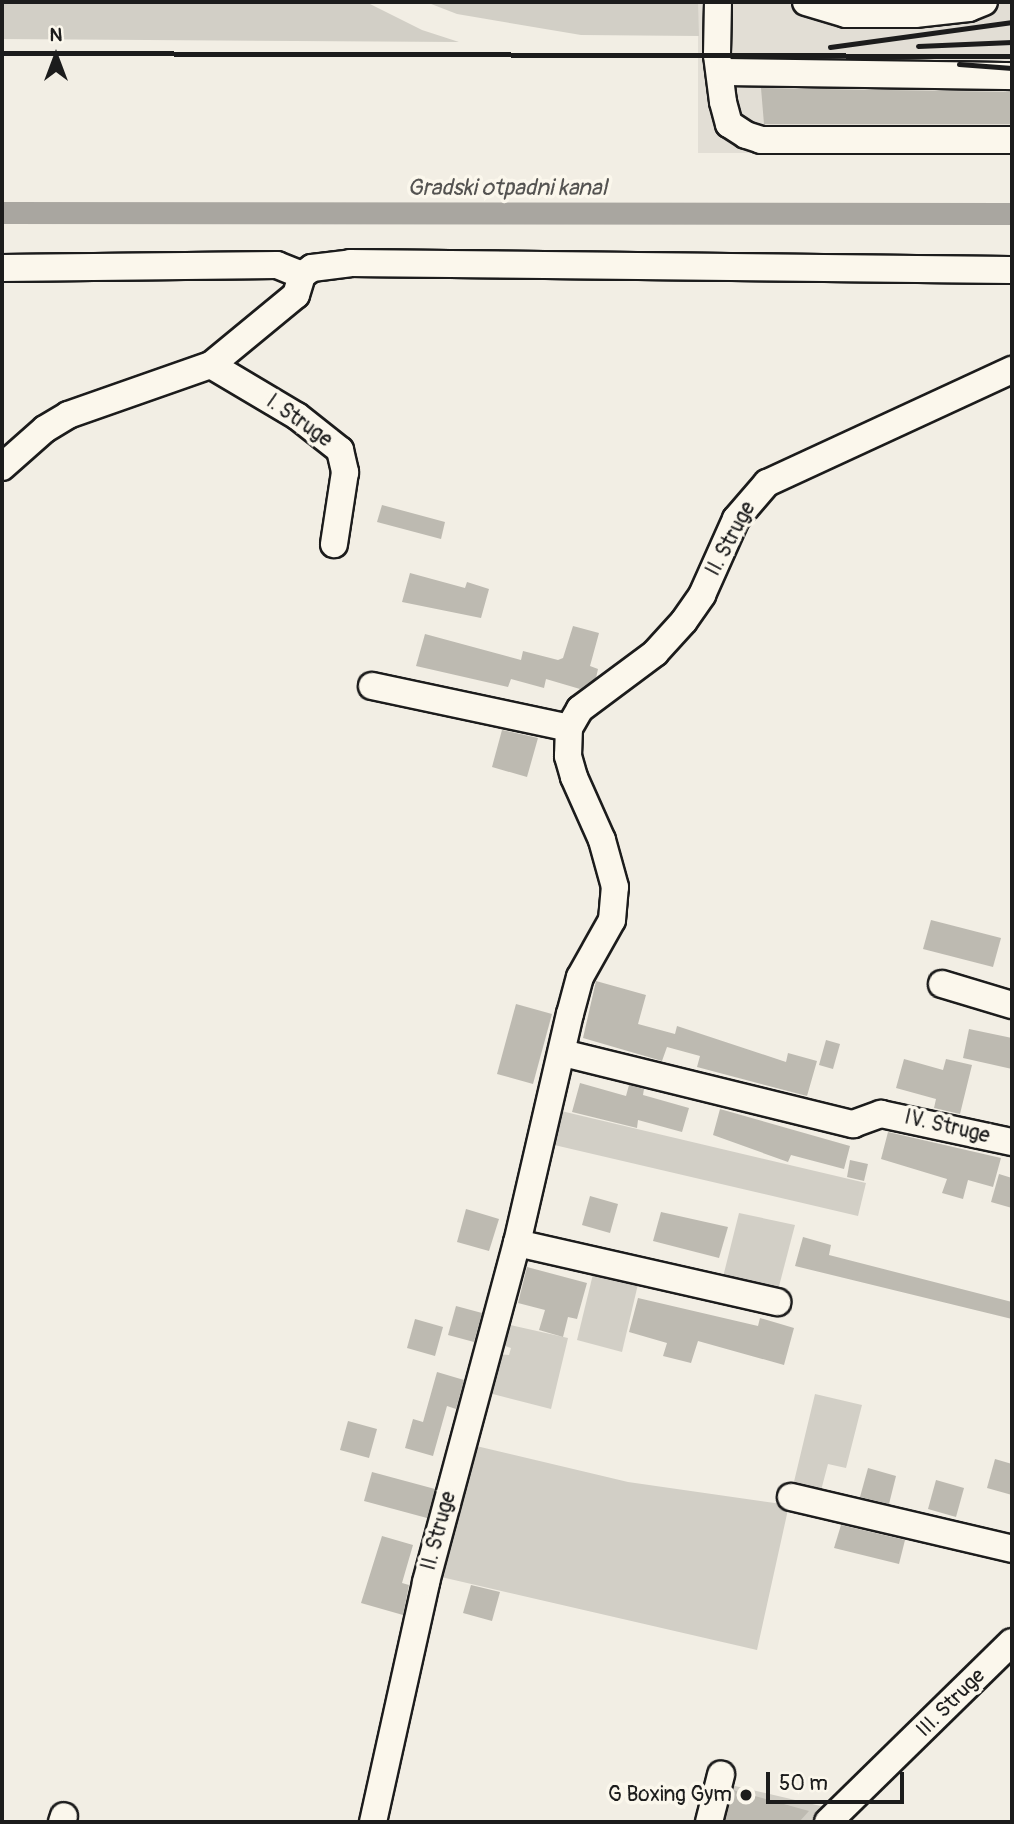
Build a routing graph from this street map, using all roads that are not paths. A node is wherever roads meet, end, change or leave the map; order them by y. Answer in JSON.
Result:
{"nodes":[{"id":1,"x":718,"y":2,"type":"edge"},
{"id":2,"x":806,"y":2,"type":"edge"},
{"id":3,"x":984,"y":2,"type":"edge"},
{"id":4,"x":721,"y":72,"type":"junction"},
{"id":5,"x":1012,"y":76,"type":"edge"},
{"id":6,"x":1012,"y":140,"type":"edge"},
{"id":7,"x":2,"y":268,"type":"edge"},
{"id":8,"x":1012,"y":270,"type":"edge"},
{"id":9,"x":302,"y":275,"type":"junction"},
{"id":10,"x":211,"y":365,"type":"junction"},
{"id":11,"x":1012,"y":370,"type":"edge"},
{"id":12,"x":2,"y":467,"type":"edge"},
{"id":13,"x":334,"y":544,"type":"dead end"},
{"id":14,"x":372,"y":686,"type":"dead end"},
{"id":15,"x":569,"y":728,"type":"junction"},
{"id":16,"x":942,"y":984,"type":"dead end"},
{"id":17,"x":1012,"y":1005,"type":"edge"},
{"id":18,"x":564,"y":1053,"type":"junction"},
{"id":19,"x":1012,"y":1142,"type":"edge"},
{"id":20,"x":517,"y":1243,"type":"junction"},
{"id":21,"x":777,"y":1302,"type":"dead end"},
{"id":22,"x":791,"y":1497,"type":"dead end"},
{"id":23,"x":1012,"y":1549,"type":"edge"},
{"id":24,"x":1012,"y":1642,"type":"edge"},
{"id":25,"x":721,"y":1775,"type":"dead end"},
{"id":26,"x":373,"y":1822,"type":"edge"},
{"id":27,"x":709,"y":1822,"type":"edge"},
{"id":28,"x":828,"y":1822,"type":"edge"}],
"edges":[{"from":1,"to":4,"type":"street"},
{"from":2,"to":3,"type":"street"},
{"from":4,"to":5,"type":"street"},
{"from":4,"to":6,"type":"street"},
{"from":7,"to":9,"type":"street"},
{"from":8,"to":9,"type":"street"},
{"from":9,"to":10,"type":"street"},
{"from":10,"to":12,"type":"street"},
{"from":10,"to":13,"type":"street","name":"I. Struge"},
{"from":11,"to":15,"type":"street","name":"II. Struge"},
{"from":14,"to":15,"type":"street"},
{"from":15,"to":18,"type":"street","name":"II. Struge"},
{"from":16,"to":17,"type":"street"},
{"from":18,"to":19,"type":"street","name":"IV. Struge"},
{"from":18,"to":20,"type":"street","name":"II. Struge"},
{"from":20,"to":21,"type":"street"},
{"from":20,"to":26,"type":"street","name":"II. Struge"},
{"from":22,"to":23,"type":"street"},
{"from":24,"to":28,"type":"street","name":"III. Struge"},
{"from":25,"to":27,"type":"street"}]}
